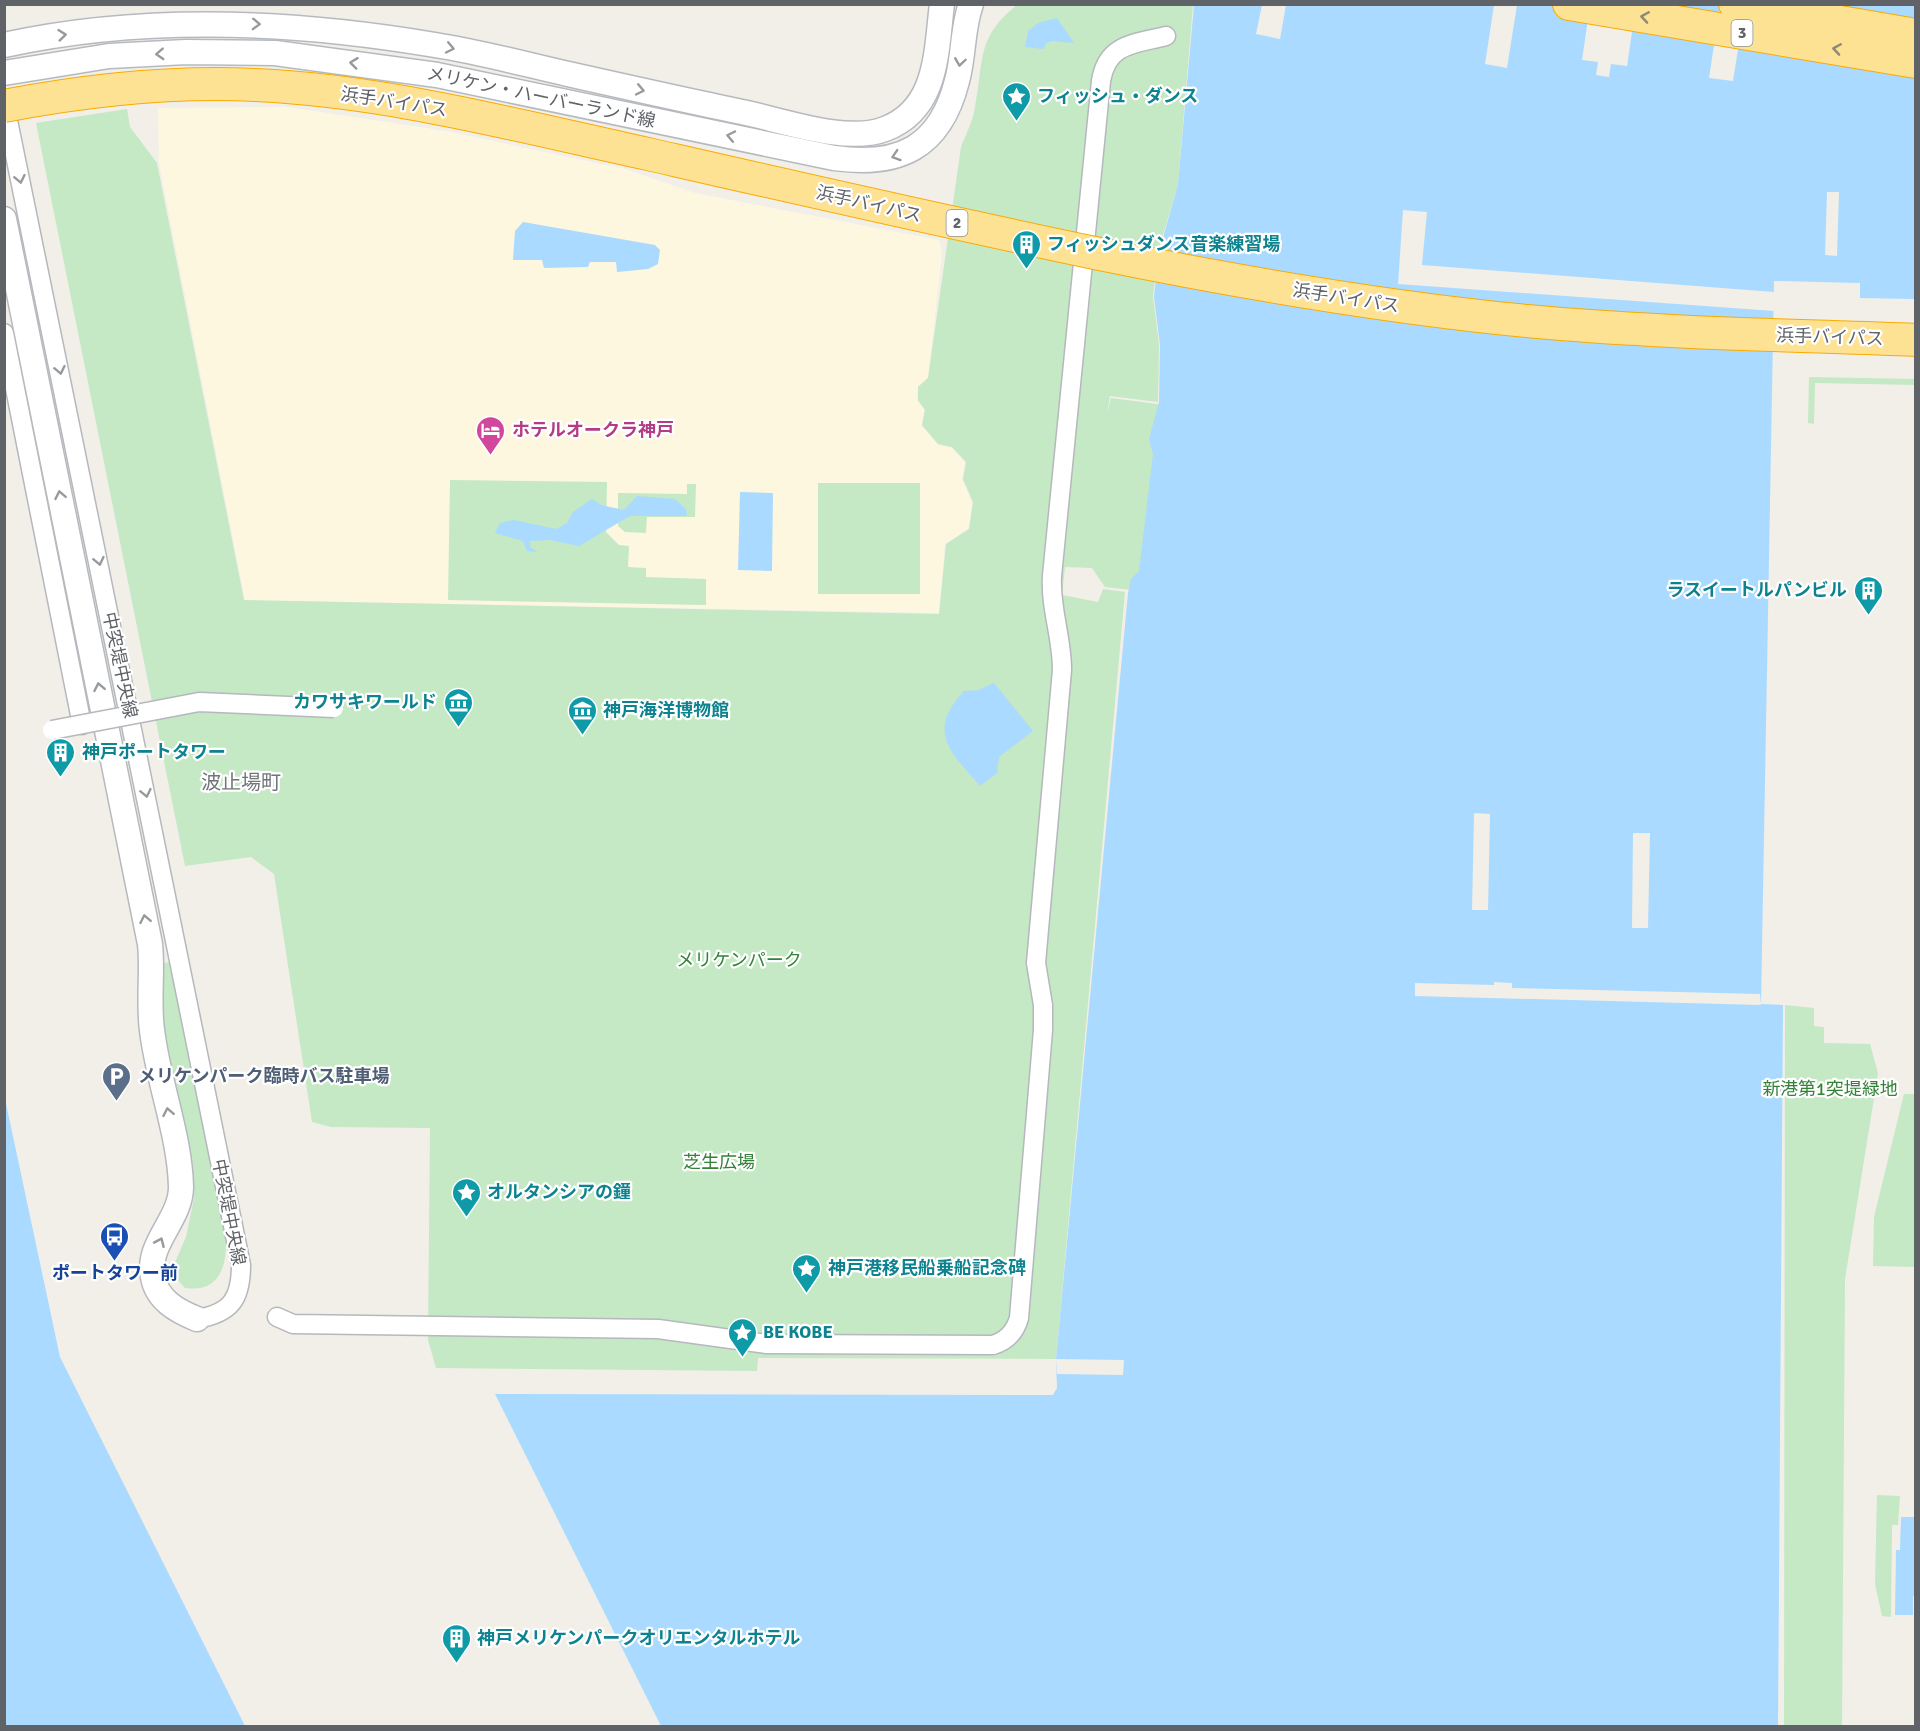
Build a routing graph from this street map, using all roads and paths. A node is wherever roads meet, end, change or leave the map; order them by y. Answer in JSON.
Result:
{"nodes":[{"id":1,"x":942,"y":4,"type":"edge"},
{"id":2,"x":971,"y":4,"type":"edge"},
{"id":3,"x":1569,"y":4,"type":"edge"},
{"id":4,"x":1735,"y":4,"type":"edge"},
{"id":5,"x":1916,"y":33,"type":"edge"},
{"id":6,"x":1166,"y":36,"type":"dead end"},
{"id":7,"x":397,"y":40,"type":"junction"},
{"id":8,"x":1878,"y":42,"type":"junction"},
{"id":9,"x":4,"y":45,"type":"edge"},
{"id":10,"x":1916,"y":64,"type":"edge"},
{"id":11,"x":392,"y":68,"type":"junction"},
{"id":12,"x":4,"y":73,"type":"edge"},
{"id":13,"x":4,"y":101,"type":"edge"},
{"id":14,"x":4,"y":106,"type":"edge"},
{"id":15,"x":4,"y":115,"type":"edge"},
{"id":16,"x":794,"y":123,"type":"junction"},
{"id":17,"x":788,"y":148,"type":"junction"},
{"id":18,"x":4,"y":219,"type":"edge"},
{"id":19,"x":4,"y":333,"type":"edge"},
{"id":20,"x":1916,"y":339,"type":"edge"},
{"id":21,"x":1916,"y":348,"type":"edge"},
{"id":22,"x":334,"y":708,"type":"dead end"},
{"id":23,"x":82,"y":724,"type":"junction"},
{"id":24,"x":52,"y":730,"type":"dead end"},
{"id":25,"x":278,"y":1317,"type":"dead end"},
{"id":26,"x":197,"y":1319,"type":"joint"}],
"edges":[{"from":1,"to":16,"type":"street","name":"メリケン・ハーバーランド線"},
{"from":2,"to":17,"type":"street","name":"メリケン・ハーバーランド線","one_way":true},
{"from":8,"to":3,"type":"highway","number":"3","one_way":true},
{"from":4,"to":8,"type":"highway","number":"3"},
{"from":5,"to":8,"type":"highway","number":"3"},
{"from":6,"to":25,"type":"street"},
{"from":9,"to":7,"type":"street","name":"メリケン・ハーバーランド線","one_way":true},
{"from":7,"to":11,"type":"street"},
{"from":7,"to":16,"type":"street","name":"メリケン・ハーバーランド線","one_way":true},
{"from":8,"to":10,"type":"highway","number":"3"},
{"from":11,"to":12,"type":"street","name":"メリケン・ハーバーランド線","one_way":true},
{"from":17,"to":11,"type":"street","name":"メリケン・ハーバーランド線","one_way":true},
{"from":13,"to":26,"type":"street","name":"中突堤中央線","one_way":true},
{"from":14,"to":20,"type":"highway","name":"浜手バイパス","number":"2","bridge":true},
{"from":15,"to":21,"type":"highway","name":"浜手バイパス","number":"2"},
{"from":16,"to":17,"type":"street"},
{"from":26,"to":18,"type":"street","name":"中突堤中央線","one_way":true},
{"from":19,"to":23,"type":"street"},
{"from":22,"to":23,"type":"street","bridge":true},
{"from":23,"to":24,"type":"street","bridge":true}]}
